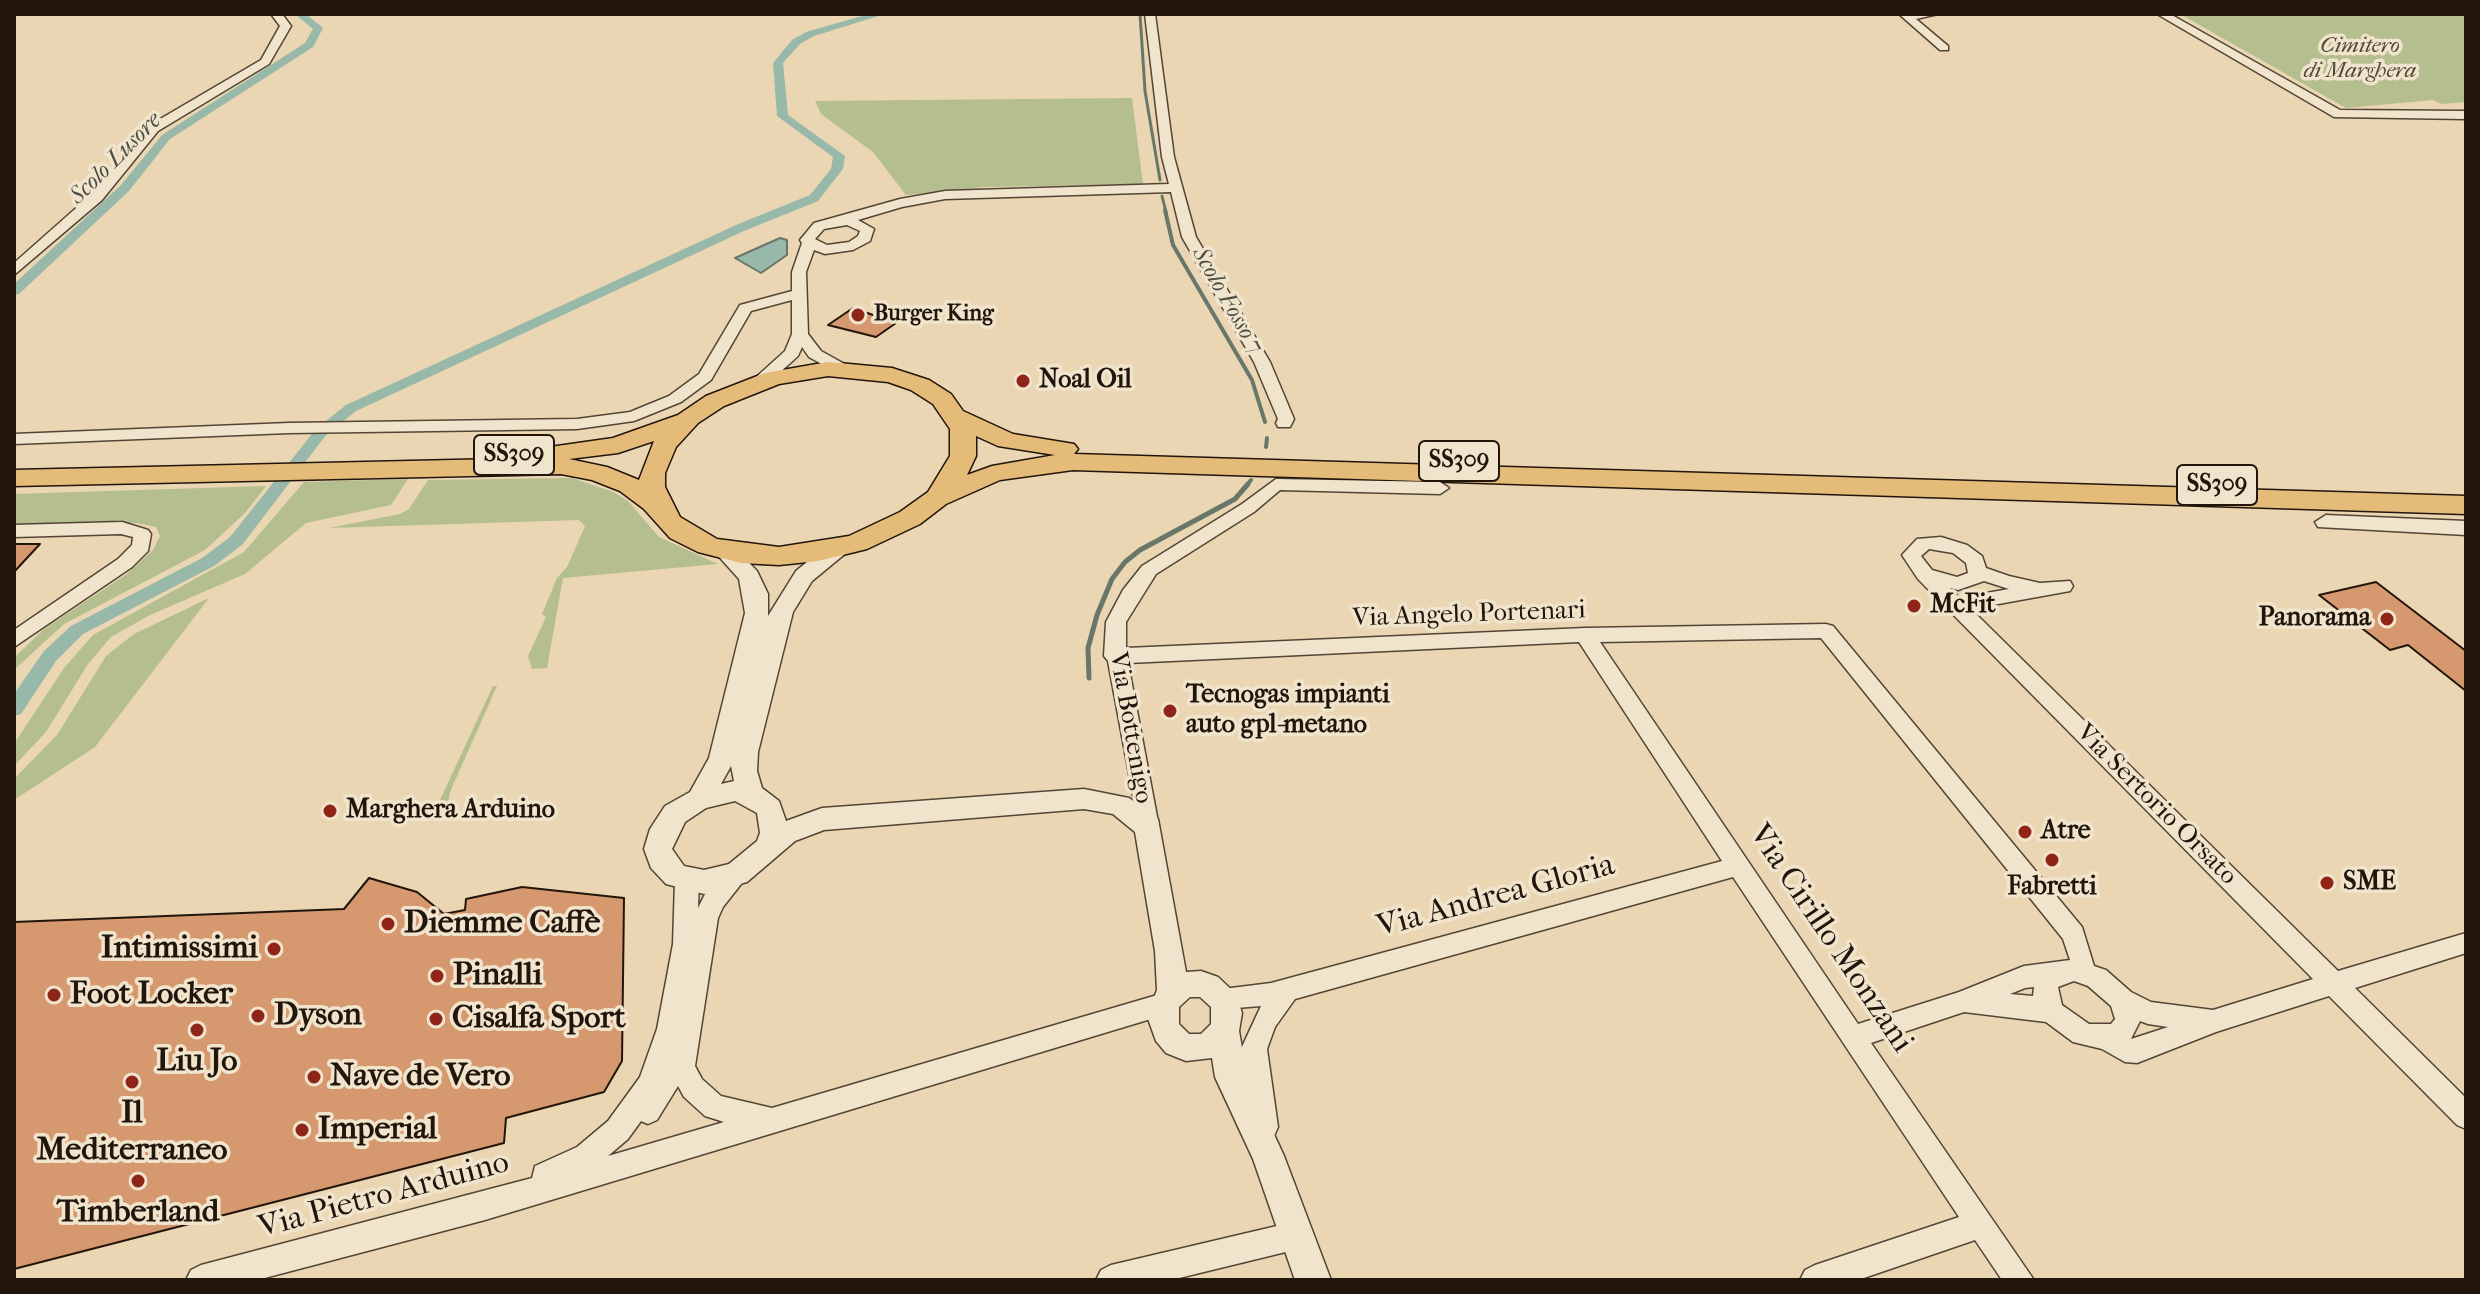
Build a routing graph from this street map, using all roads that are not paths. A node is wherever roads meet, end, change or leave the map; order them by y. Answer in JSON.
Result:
{"nodes":[{"id":1,"x":276,"y":14,"type":"edge"},
{"id":2,"x":1150,"y":14,"type":"edge"},
{"id":3,"x":1933,"y":14,"type":"edge"},
{"id":4,"x":2162,"y":14,"type":"edge"},
{"id":5,"x":1906,"y":15,"type":"edge"},
{"id":6,"x":1944,"y":48,"type":"dead end"},
{"id":7,"x":2466,"y":115,"type":"edge"},
{"id":8,"x":1177,"y":188,"type":"junction"},
{"id":9,"x":885,"y":207,"type":"junction"},
{"id":10,"x":840,"y":221,"type":"junction"},
{"id":11,"x":867,"y":229,"type":"junction"},
{"id":12,"x":809,"y":243,"type":"junction"},
{"id":13,"x":830,"y":250,"type":"junction"},
{"id":14,"x":802,"y":262,"type":"junction"},
{"id":15,"x":14,"y":271,"type":"edge"},
{"id":16,"x":798,"y":294,"type":"junction"},
{"id":17,"x":800,"y":334,"type":"junction"},
{"id":18,"x":842,"y":369,"type":"junction"},
{"id":19,"x":760,"y":382,"type":"junction"},
{"id":20,"x":957,"y":417,"type":"junction"},
{"id":21,"x":689,"y":418,"type":"junction"},
{"id":22,"x":1284,"y":423,"type":"dead end"},
{"id":23,"x":14,"y":439,"type":"edge"},
{"id":24,"x":329,"y":463,"type":"junction"},
{"id":25,"x":14,"y":465,"type":"edge"},
{"id":26,"x":268,"y":465,"type":"junction"},
{"id":27,"x":14,"y":478,"type":"edge"},
{"id":28,"x":1440,"y":488,"type":"dead end"},
{"id":29,"x":2466,"y":493,"type":"edge"},
{"id":30,"x":2105,"y":495,"type":"junction"},
{"id":31,"x":937,"y":498,"type":"junction"},
{"id":32,"x":2466,"y":505,"type":"edge"},
{"id":33,"x":662,"y":514,"type":"junction"},
{"id":34,"x":2326,"y":522,"type":"joint"},
{"id":35,"x":2466,"y":528,"type":"edge"},
{"id":36,"x":14,"y":531,"type":"edge"},
{"id":37,"x":838,"y":548,"type":"junction"},
{"id":38,"x":724,"y":550,"type":"junction"},
{"id":39,"x":1925,"y":575,"type":"junction"},
{"id":40,"x":1973,"y":579,"type":"junction"},
{"id":41,"x":2011,"y":595,"type":"junction"},
{"id":42,"x":1973,"y":618,"type":"junction"},
{"id":43,"x":1585,"y":635,"type":"junction"},
{"id":44,"x":14,"y":640,"type":"edge"},
{"id":45,"x":1114,"y":656,"type":"junction"},
{"id":46,"x":751,"y":794,"type":"junction"},
{"id":47,"x":699,"y":799,"type":"junction"},
{"id":48,"x":1148,"y":827,"type":"junction"},
{"id":49,"x":768,"y":847,"type":"junction"},
{"id":50,"x":1739,"y":866,"type":"junction"},
{"id":51,"x":737,"y":874,"type":"junction"},
{"id":52,"x":687,"y":881,"type":"junction"},
{"id":53,"x":2466,"y":943,"type":"edge"},
{"id":54,"x":1170,"y":951,"type":"junction"},
{"id":55,"x":2082,"y":972,"type":"junction"},
{"id":56,"x":2054,"y":974,"type":"junction"},
{"id":57,"x":2335,"y":984,"type":"junction"},
{"id":58,"x":1279,"y":992,"type":"junction"},
{"id":59,"x":2122,"y":1000,"type":"junction"},
{"id":60,"x":1962,"y":1002,"type":"junction"},
{"id":61,"x":1220,"y":1008,"type":"junction"},
{"id":62,"x":1167,"y":1010,"type":"junction"},
{"id":63,"x":2053,"y":1013,"type":"junction"},
{"id":64,"x":2213,"y":1021,"type":"junction"},
{"id":65,"x":1852,"y":1037,"type":"junction"},
{"id":66,"x":2107,"y":1038,"type":"junction"},
{"id":67,"x":1196,"y":1047,"type":"junction"},
{"id":68,"x":683,"y":1054,"type":"junction"},
{"id":69,"x":1231,"y":1077,"type":"junction"},
{"id":70,"x":2466,"y":1116,"type":"edge"},
{"id":71,"x":773,"y":1119,"type":"junction"},
{"id":72,"x":1268,"y":1156,"type":"junction"},
{"id":73,"x":584,"y":1176,"type":"junction"},
{"id":74,"x":485,"y":1206,"type":"junction"},
{"id":75,"x":1980,"y":1224,"type":"junction"},
{"id":76,"x":1298,"y":1235,"type":"junction"},
{"id":77,"x":201,"y":1280,"type":"edge"},
{"id":78,"x":1111,"y":1280,"type":"edge"},
{"id":79,"x":1313,"y":1280,"type":"edge"},
{"id":80,"x":1815,"y":1280,"type":"edge"},
{"id":81,"x":2019,"y":1280,"type":"edge"}],
"edges":[{"from":1,"to":15,"type":"street"},
{"from":2,"to":8,"type":"street"},
{"from":3,"to":5,"type":"street"},
{"from":4,"to":7,"type":"street"},
{"from":5,"to":6,"type":"street"},
{"from":8,"to":9,"type":"street"},
{"from":8,"to":22,"type":"street"},
{"from":9,"to":10,"type":"street"},
{"from":9,"to":11,"type":"street"},
{"from":10,"to":11,"type":"street"},
{"from":10,"to":12,"type":"street"},
{"from":11,"to":13,"type":"street"},
{"from":12,"to":13,"type":"street"},
{"from":12,"to":14,"type":"street"},
{"from":13,"to":14,"type":"street"},
{"from":14,"to":16,"type":"street"},
{"from":16,"to":17,"type":"street"},
{"from":16,"to":23,"type":"street"},
{"from":17,"to":18,"type":"street"},
{"from":17,"to":19,"type":"street"},
{"from":18,"to":19,"type":"main road","number":"SS309"},
{"from":18,"to":20,"type":"main road","number":"SS309"},
{"from":19,"to":21,"type":"main road","number":"SS309"},
{"from":20,"to":29,"type":"main road","number":"SS309"},
{"from":20,"to":31,"type":"main road","number":"SS309"},
{"from":21,"to":24,"type":"main road","number":"SS309"},
{"from":21,"to":33,"type":"main road","number":"SS309"},
{"from":24,"to":26,"type":"main road","number":"SS309"},
{"from":24,"to":33,"type":"main road","number":"SS309"},
{"from":25,"to":26,"type":"main road","number":"SS309"},
{"from":26,"to":27,"type":"main road","number":"SS309"},
{"from":28,"to":45,"type":"street","name":"Via Bottenigo"},
{"from":30,"to":31,"type":"main road","number":"SS309"},
{"from":30,"to":32,"type":"main road","number":"SS309"},
{"from":30,"to":34,"type":"main road"},
{"from":31,"to":37,"type":"main road","number":"SS309"},
{"from":33,"to":38,"type":"main road","number":"SS309"},
{"from":34,"to":35,"type":"street"},
{"from":36,"to":44,"type":"street"},
{"from":37,"to":38,"type":"main road","number":"SS309"},
{"from":37,"to":46,"type":"street"},
{"from":38,"to":47,"type":"street"},
{"from":39,"to":40,"type":"street"},
{"from":39,"to":40,"type":"street"},
{"from":39,"to":42,"type":"street","name":"Via Sertorio Orsato"},
{"from":40,"to":41,"type":"street"},
{"from":40,"to":41,"type":"street"},
{"from":40,"to":42,"type":"street"},
{"from":41,"to":42,"type":"street"},
{"from":42,"to":57,"type":"street","name":"Via Sertorio Orsato"},
{"from":43,"to":45,"type":"street","name":"Via Angelo Portenari"},
{"from":43,"to":50,"type":"street","name":"Via Cirillo Monzani"},
{"from":43,"to":55,"type":"street","name":"Via Angelo Portenari"},
{"from":45,"to":48,"type":"street","name":"Via Bottenigo"},
{"from":46,"to":47,"type":"street"},
{"from":46,"to":49,"type":"street"},
{"from":47,"to":52,"type":"street"},
{"from":48,"to":49,"type":"street"},
{"from":48,"to":54,"type":"street","name":"Via Bottenigo"},
{"from":49,"to":51,"type":"street"},
{"from":50,"to":58,"type":"street","name":"Via Andrea Gloria"},
{"from":50,"to":65,"type":"street","name":"Via Cirillo Monzani"},
{"from":51,"to":52,"type":"street"},
{"from":51,"to":68,"type":"street","name":"Via Pietro Arduino"},
{"from":52,"to":74,"type":"street"},
{"from":53,"to":57,"type":"street"},
{"from":54,"to":61,"type":"street","name":"Via Bottenigo"},
{"from":54,"to":62,"type":"street","name":"Via Bottenigo"},
{"from":55,"to":56,"type":"street"},
{"from":55,"to":59,"type":"street"},
{"from":56,"to":60,"type":"street"},
{"from":56,"to":63,"type":"street"},
{"from":57,"to":64,"type":"street"},
{"from":57,"to":70,"type":"street","name":"Via Sertorio Orsato"},
{"from":58,"to":61,"type":"street","name":"Via Andrea Gloria"},
{"from":58,"to":72,"type":"street"},
{"from":59,"to":64,"type":"street"},
{"from":59,"to":66,"type":"street"},
{"from":60,"to":63,"type":"street"},
{"from":60,"to":65,"type":"street"},
{"from":61,"to":62,"type":"street"},
{"from":61,"to":67,"type":"street"},
{"from":61,"to":69,"type":"street"},
{"from":62,"to":67,"type":"street"},
{"from":62,"to":71,"type":"street","name":"Via Pietro Arduino"},
{"from":63,"to":66,"type":"street"},
{"from":64,"to":66,"type":"street"},
{"from":65,"to":75,"type":"street","name":"Via Cirillo Monzani"},
{"from":67,"to":69,"type":"street"},
{"from":68,"to":71,"type":"street","name":"Via Pietro Arduino"},
{"from":68,"to":73,"type":"street","name":"Via Pietro Arduino"},
{"from":69,"to":72,"type":"street"},
{"from":71,"to":73,"type":"street","name":"Via Pietro Arduino"},
{"from":72,"to":76,"type":"street"},
{"from":73,"to":74,"type":"street","name":"Via Pietro Arduino"},
{"from":74,"to":77,"type":"street","name":"Via Pietro Arduino"},
{"from":75,"to":80,"type":"street"},
{"from":75,"to":81,"type":"street","name":"Via Cirillo Monzani"},
{"from":76,"to":78,"type":"street"},
{"from":76,"to":79,"type":"street"}]}
